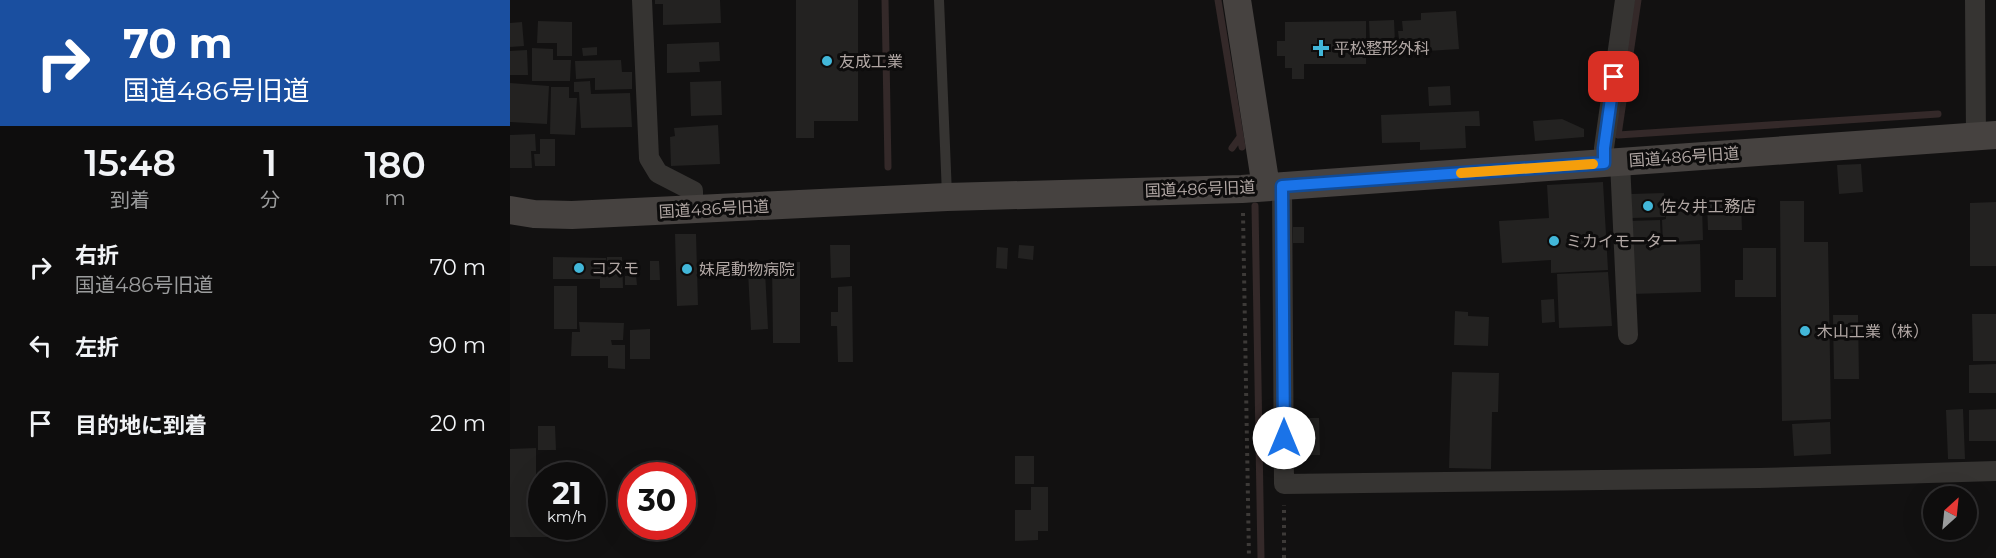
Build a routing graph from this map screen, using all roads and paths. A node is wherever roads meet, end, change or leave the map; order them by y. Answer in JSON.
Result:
{"nodes":[{"id":1,"x":642,"y":0,"type":"edge"},
{"id":2,"x":939,"y":0,"type":"edge"},
{"id":3,"x":1237,"y":0,"type":"edge"},
{"id":4,"x":1625,"y":0,"type":"edge"},
{"id":5,"x":1975,"y":0,"type":"edge"},
{"id":6,"x":1986,"y":135,"type":"edge"},
{"id":7,"x":1612,"y":163,"type":"junction"},
{"id":8,"x":1263,"y":187,"type":"junction"},
{"id":9,"x":947,"y":197,"type":"junction"},
{"id":10,"x":510,"y":210,"type":"edge"},
{"id":11,"x":693,"y":210,"type":"junction"},
{"id":12,"x":1628,"y":335,"type":"dead end"},
{"id":13,"x":1996,"y":471,"type":"edge"},
{"id":14,"x":1284,"y":484,"type":"junction"},
{"id":15,"x":1249,"y":558,"type":"edge"},
{"id":16,"x":1284,"y":558,"type":"edge"}],
"edges":[{"from":1,"to":11,"type":"street"},
{"from":2,"to":9,"type":"lane"},
{"from":3,"to":8,"type":"street"},
{"from":4,"to":7,"type":"street"},
{"from":5,"to":6,"type":"street"},
{"from":6,"to":7,"type":"street","name":"国道486号旧道"},
{"from":7,"to":8,"type":"street","name":"国道486号旧道"},
{"from":7,"to":12,"type":"street"},
{"from":8,"to":9,"type":"street","name":"国道486号旧道"},
{"from":8,"to":14,"type":"street"},
{"from":8,"to":15,"type":"path"},
{"from":9,"to":11,"type":"street","name":"国道486号旧道"},
{"from":10,"to":11,"type":"street","name":"国道486号旧道"},
{"from":13,"to":14,"type":"street"},
{"from":14,"to":16,"type":"path"}]}
